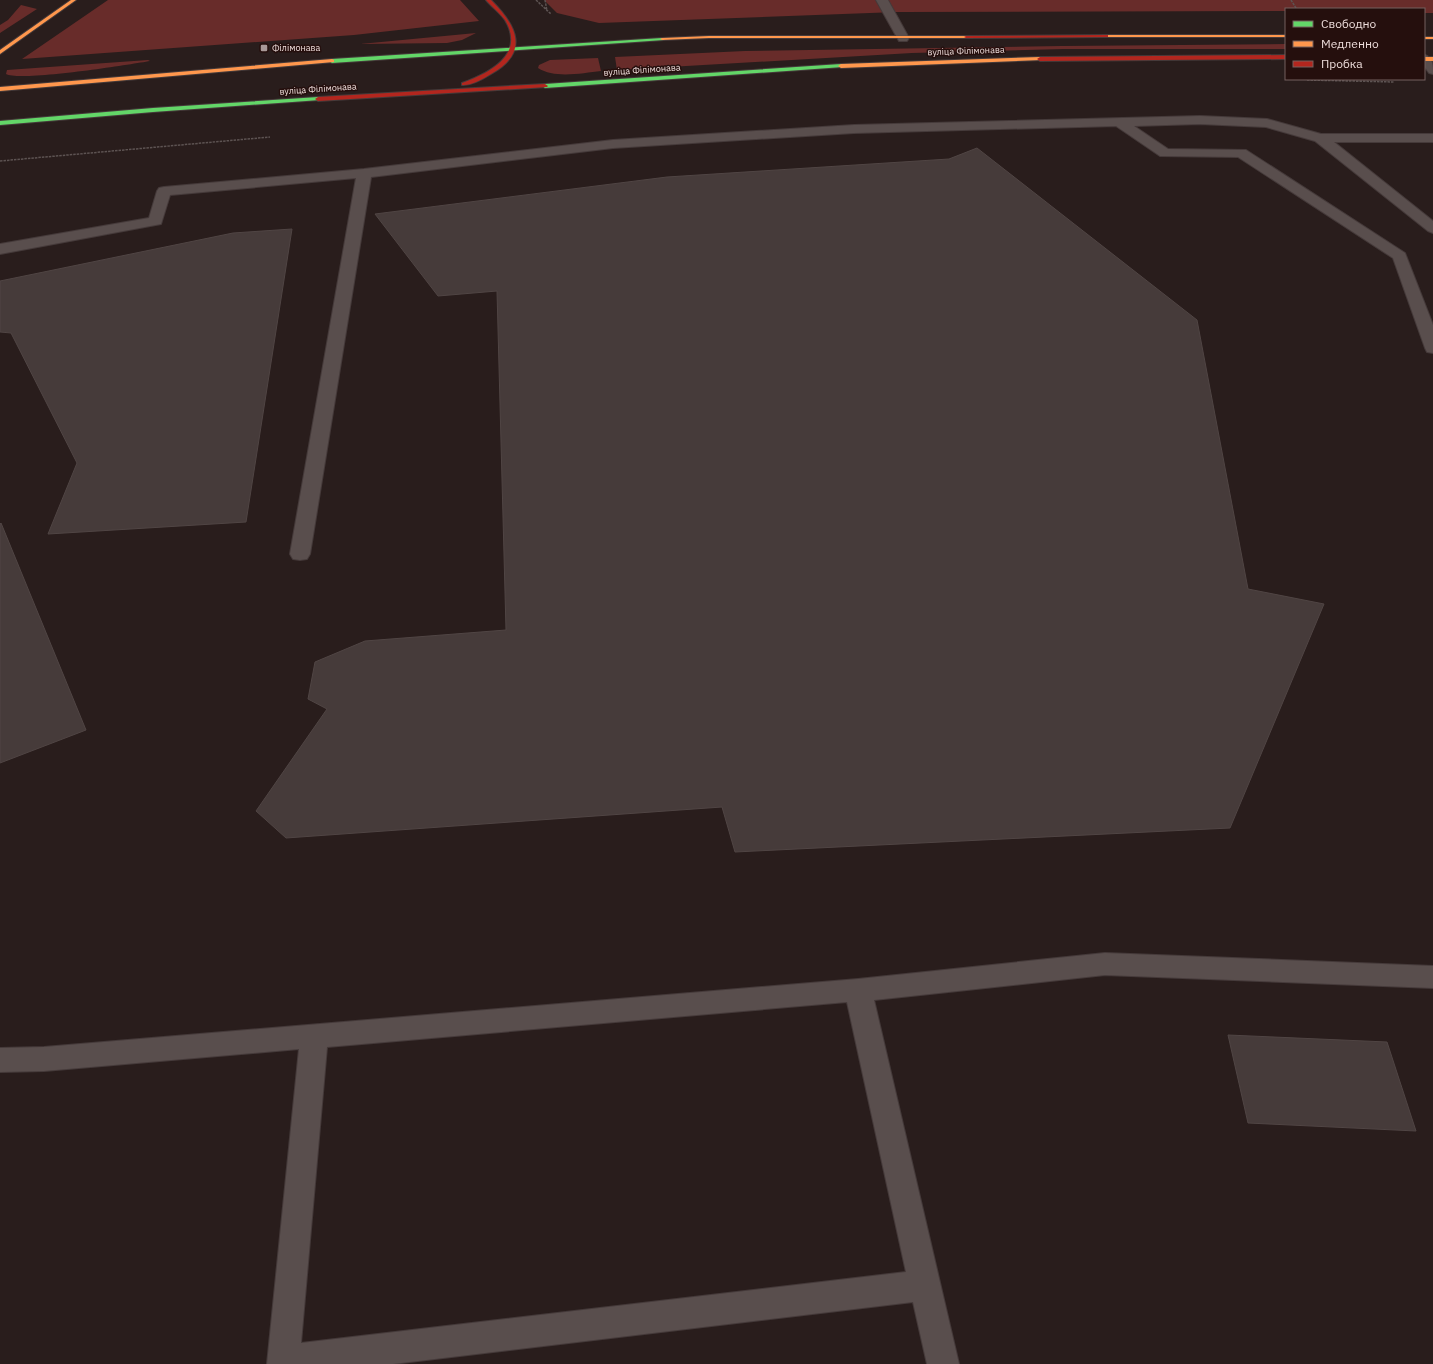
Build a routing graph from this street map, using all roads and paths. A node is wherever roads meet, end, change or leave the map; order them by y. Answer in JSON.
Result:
{"nodes":[{"id":1,"x":74,"y":0,"type":"edge"},
{"id":2,"x":488,"y":0,"type":"edge"},
{"id":3,"x":536,"y":0,"type":"edge"},
{"id":4,"x":545,"y":0,"type":"edge"},
{"id":5,"x":882,"y":0,"type":"edge"},
{"id":6,"x":1290,"y":0,"type":"edge"},
{"id":7,"x":1296,"y":8,"type":"edge"},
{"id":8,"x":1285,"y":36,"type":"edge"},
{"id":9,"x":903,"y":38,"type":"junction"},
{"id":10,"x":512,"y":48,"type":"junction"},
{"id":11,"x":0,"y":52,"type":"edge"},
{"id":12,"x":1285,"y":57,"type":"edge"},
{"id":13,"x":1427,"y":59,"type":"edge"},
{"id":14,"x":1433,"y":70,"type":"edge"},
{"id":15,"x":0,"y":89,"type":"edge"},
{"id":16,"x":422,"y":92,"type":"junction"},
{"id":17,"x":1119,"y":122,"type":"junction"},
{"id":18,"x":0,"y":123,"type":"edge"},
{"id":19,"x":1320,"y":138,"type":"junction"},
{"id":20,"x":1433,"y":138,"type":"edge"},
{"id":21,"x":364,"y":173,"type":"junction"},
{"id":22,"x":1433,"y":228,"type":"edge"},
{"id":23,"x":0,"y":249,"type":"edge"},
{"id":24,"x":1433,"y":348,"type":"edge"},
{"id":25,"x":300,"y":554,"type":"dead end"},
{"id":26,"x":1433,"y":977,"type":"edge"},
{"id":27,"x":858,"y":990,"type":"junction"},
{"id":28,"x":314,"y":1037,"type":"junction"},
{"id":29,"x":0,"y":1060,"type":"edge"},
{"id":30,"x":925,"y":1285,"type":"junction"},
{"id":31,"x":283,"y":1362,"type":"edge"},
{"id":32,"x":943,"y":1364,"type":"edge"}],
"edges":[{"from":1,"to":11,"type":"main road"},
{"from":2,"to":10,"type":"main road"},
{"from":3,"to":4,"type":"path"},
{"from":5,"to":9,"type":"lane"},
{"from":6,"to":7,"type":"path"},
{"from":8,"to":9,"type":"main road","name":"вуліца Філімонава"},
{"from":9,"to":10,"type":"main road","name":"вуліца Філімонава"},
{"from":10,"to":15,"type":"main road","name":"вуліца Філімонава"},
{"from":10,"to":16,"type":"main road"},
{"from":12,"to":16,"type":"main road","name":"вуліца Філімонава"},
{"from":13,"to":14,"type":"lane"},
{"from":16,"to":18,"type":"main road","name":"вуліца Філімонава"},
{"from":17,"to":19,"type":"lane"},
{"from":17,"to":21,"type":"lane"},
{"from":17,"to":24,"type":"lane"},
{"from":19,"to":20,"type":"lane"},
{"from":19,"to":22,"type":"lane"},
{"from":21,"to":23,"type":"lane"},
{"from":21,"to":25,"type":"lane"},
{"from":26,"to":27,"type":"lane"},
{"from":27,"to":28,"type":"lane"},
{"from":27,"to":30,"type":"lane"},
{"from":28,"to":29,"type":"lane"},
{"from":28,"to":31,"type":"lane"},
{"from":30,"to":31,"type":"lane"},
{"from":30,"to":32,"type":"lane"}]}
